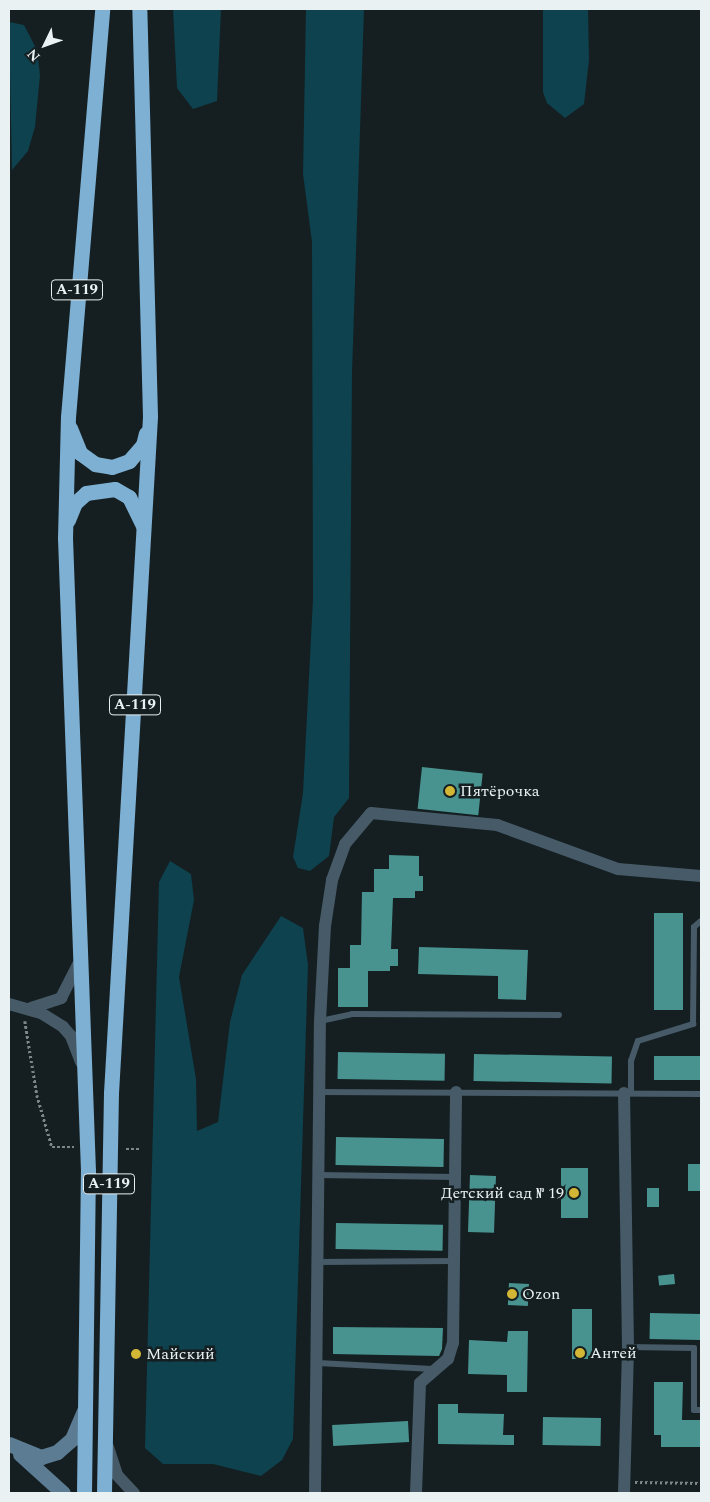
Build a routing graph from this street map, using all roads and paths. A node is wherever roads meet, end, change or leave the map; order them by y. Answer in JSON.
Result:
{"nodes":[{"id":1,"x":102,"y":9,"type":"edge"},
{"id":2,"x":139,"y":9,"type":"edge"},
{"id":3,"x":150,"y":416,"type":"junction"},
{"id":4,"x":68,"y":417,"type":"junction"},
{"id":5,"x":146,"y":534,"type":"junction"},
{"id":6,"x":65,"y":538,"type":"junction"},
{"id":7,"x":701,"y":876,"type":"edge"},
{"id":8,"x":701,"y":922,"type":"edge"},
{"id":9,"x":79,"y":959,"type":"junction"},
{"id":10,"x":9,"y":1004,"type":"edge"},
{"id":11,"x":24,"y":1008,"type":"junction"},
{"id":12,"x":559,"y":1015,"type":"dead end"},
{"id":13,"x":320,"y":1021,"type":"junction"},
{"id":14,"x":693,"y":1024,"type":"junction"},
{"id":15,"x":701,"y":1024,"type":"edge"},
{"id":16,"x":85,"y":1074,"type":"junction"},
{"id":17,"x":319,"y":1092,"type":"junction"},
{"id":18,"x":456,"y":1092,"type":"junction"},
{"id":19,"x":628,"y":1093,"type":"junction"},
{"id":20,"x":701,"y":1094,"type":"edge"},
{"id":21,"x":74,"y":1147,"type":"dead end"},
{"id":22,"x":126,"y":1149,"type":"dead end"},
{"id":23,"x":139,"y":1149,"type":"dead end"},
{"id":24,"x":319,"y":1175,"type":"junction"},
{"id":25,"x":455,"y":1177,"type":"junction"},
{"id":26,"x":454,"y":1261,"type":"junction"},
{"id":27,"x":318,"y":1262,"type":"junction"},
{"id":28,"x":628,"y":1347,"type":"junction"},
{"id":29,"x":318,"y":1364,"type":"junction"},
{"id":30,"x":433,"y":1369,"type":"junction"},
{"id":31,"x":85,"y":1410,"type":"junction"},
{"id":32,"x":701,"y":1410,"type":"edge"},
{"id":33,"x":105,"y":1435,"type":"junction"},
{"id":34,"x":9,"y":1445,"type":"edge"},
{"id":35,"x":701,"y":1484,"type":"edge"},
{"id":36,"x":624,"y":1487,"type":"edge"},
{"id":37,"x":64,"y":1493,"type":"edge"},
{"id":38,"x":84,"y":1493,"type":"edge"},
{"id":39,"x":104,"y":1493,"type":"edge"},
{"id":40,"x":134,"y":1493,"type":"edge"},
{"id":41,"x":315,"y":1493,"type":"edge"},
{"id":42,"x":416,"y":1493,"type":"edge"}],
"edges":[{"from":1,"to":4,"type":"highway","number":"А-119"},
{"from":2,"to":3,"type":"highway","number":"А-119"},
{"from":3,"to":4,"type":"highway"},
{"from":3,"to":5,"type":"highway","number":"А-119"},
{"from":4,"to":6,"type":"highway","number":"А-119"},
{"from":5,"to":6,"type":"highway"},
{"from":5,"to":33,"type":"highway","number":"А-119"},
{"from":6,"to":9,"type":"highway","number":"А-119"},
{"from":7,"to":13,"type":"street"},
{"from":8,"to":14,"type":"lane"},
{"from":9,"to":11,"type":"street"},
{"from":9,"to":16,"type":"highway","number":"А-119"},
{"from":10,"to":11,"type":"street"},
{"from":11,"to":16,"type":"street"},
{"from":11,"to":21,"type":"path"},
{"from":12,"to":13,"type":"lane"},
{"from":13,"to":17,"type":"street"},
{"from":14,"to":15,"type":"lane"},
{"from":14,"to":19,"type":"lane"},
{"from":16,"to":31,"type":"highway","number":"А-119"},
{"from":17,"to":18,"type":"lane"},
{"from":17,"to":24,"type":"street"},
{"from":18,"to":19,"type":"lane"},
{"from":18,"to":25,"type":"street"},
{"from":19,"to":20,"type":"lane"},
{"from":19,"to":28,"type":"street"},
{"from":22,"to":23,"type":"path"},
{"from":24,"to":25,"type":"lane"},
{"from":24,"to":27,"type":"street"},
{"from":25,"to":26,"type":"street"},
{"from":26,"to":27,"type":"lane"},
{"from":26,"to":30,"type":"street"},
{"from":27,"to":29,"type":"street"},
{"from":28,"to":32,"type":"lane"},
{"from":28,"to":36,"type":"street"},
{"from":29,"to":30,"type":"lane"},
{"from":29,"to":41,"type":"street"},
{"from":30,"to":42,"type":"street"},
{"from":31,"to":34,"type":"street"},
{"from":31,"to":38,"type":"highway","number":"А-119"},
{"from":33,"to":39,"type":"highway","number":"А-119"},
{"from":33,"to":40,"type":"street"},
{"from":34,"to":37,"type":"street"},
{"from":35,"to":36,"type":"path"}]}
